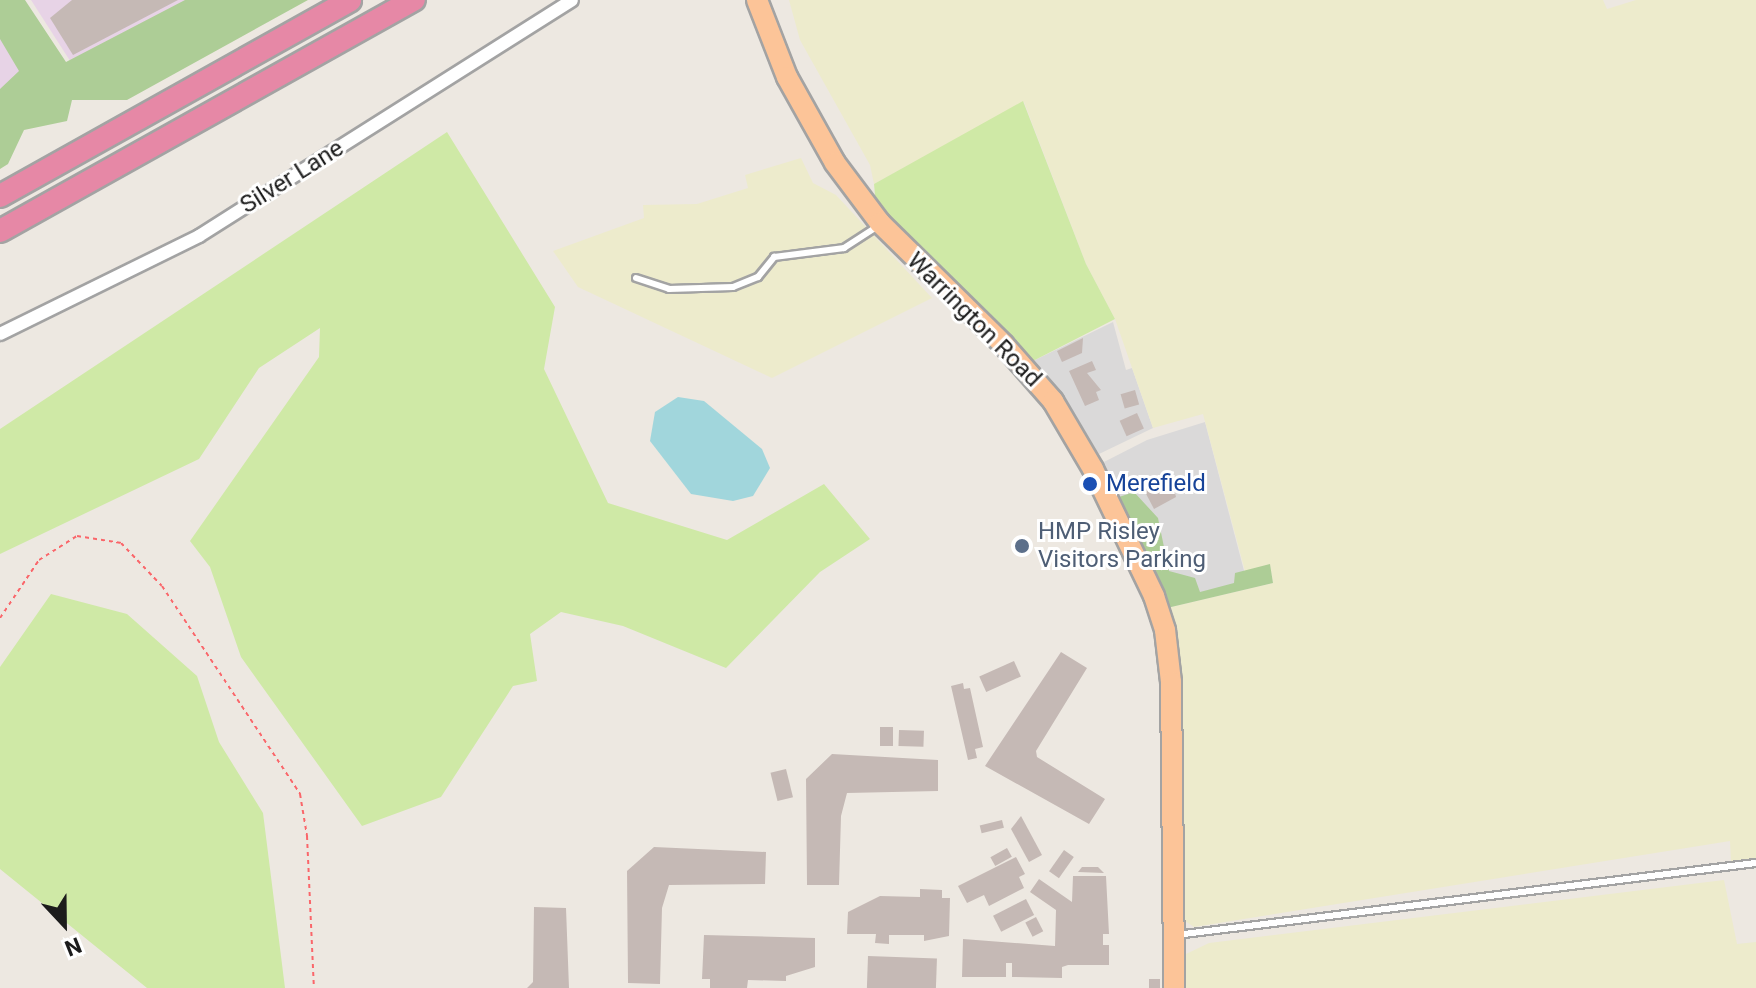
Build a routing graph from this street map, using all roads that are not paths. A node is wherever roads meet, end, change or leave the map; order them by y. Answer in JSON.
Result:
{"nodes":[{"id":1,"x":350,"y":0,"type":"edge"},
{"id":2,"x":414,"y":0,"type":"edge"},
{"id":3,"x":572,"y":0,"type":"edge"},
{"id":4,"x":757,"y":0,"type":"edge"},
{"id":5,"x":0,"y":196,"type":"edge"},
{"id":6,"x":880,"y":223,"type":"junction"},
{"id":7,"x":0,"y":231,"type":"edge"},
{"id":8,"x":636,"y":278,"type":"dead end"},
{"id":9,"x":0,"y":334,"type":"edge"},
{"id":10,"x":1756,"y":863,"type":"edge"},
{"id":11,"x":1175,"y":936,"type":"junction"},
{"id":12,"x":1174,"y":988,"type":"edge"}],
"edges":[{"from":1,"to":5,"type":"highway"},
{"from":2,"to":7,"type":"highway"},
{"from":3,"to":9,"type":"street","name":"Silver Lane"},
{"from":4,"to":6,"type":"main road","name":"Warrington Road"},
{"from":6,"to":8,"type":"lane"},
{"from":6,"to":11,"type":"main road","name":"Warrington Road"},
{"from":10,"to":11,"type":"lane"},
{"from":11,"to":12,"type":"main road","name":"Warrington Road"}]}
